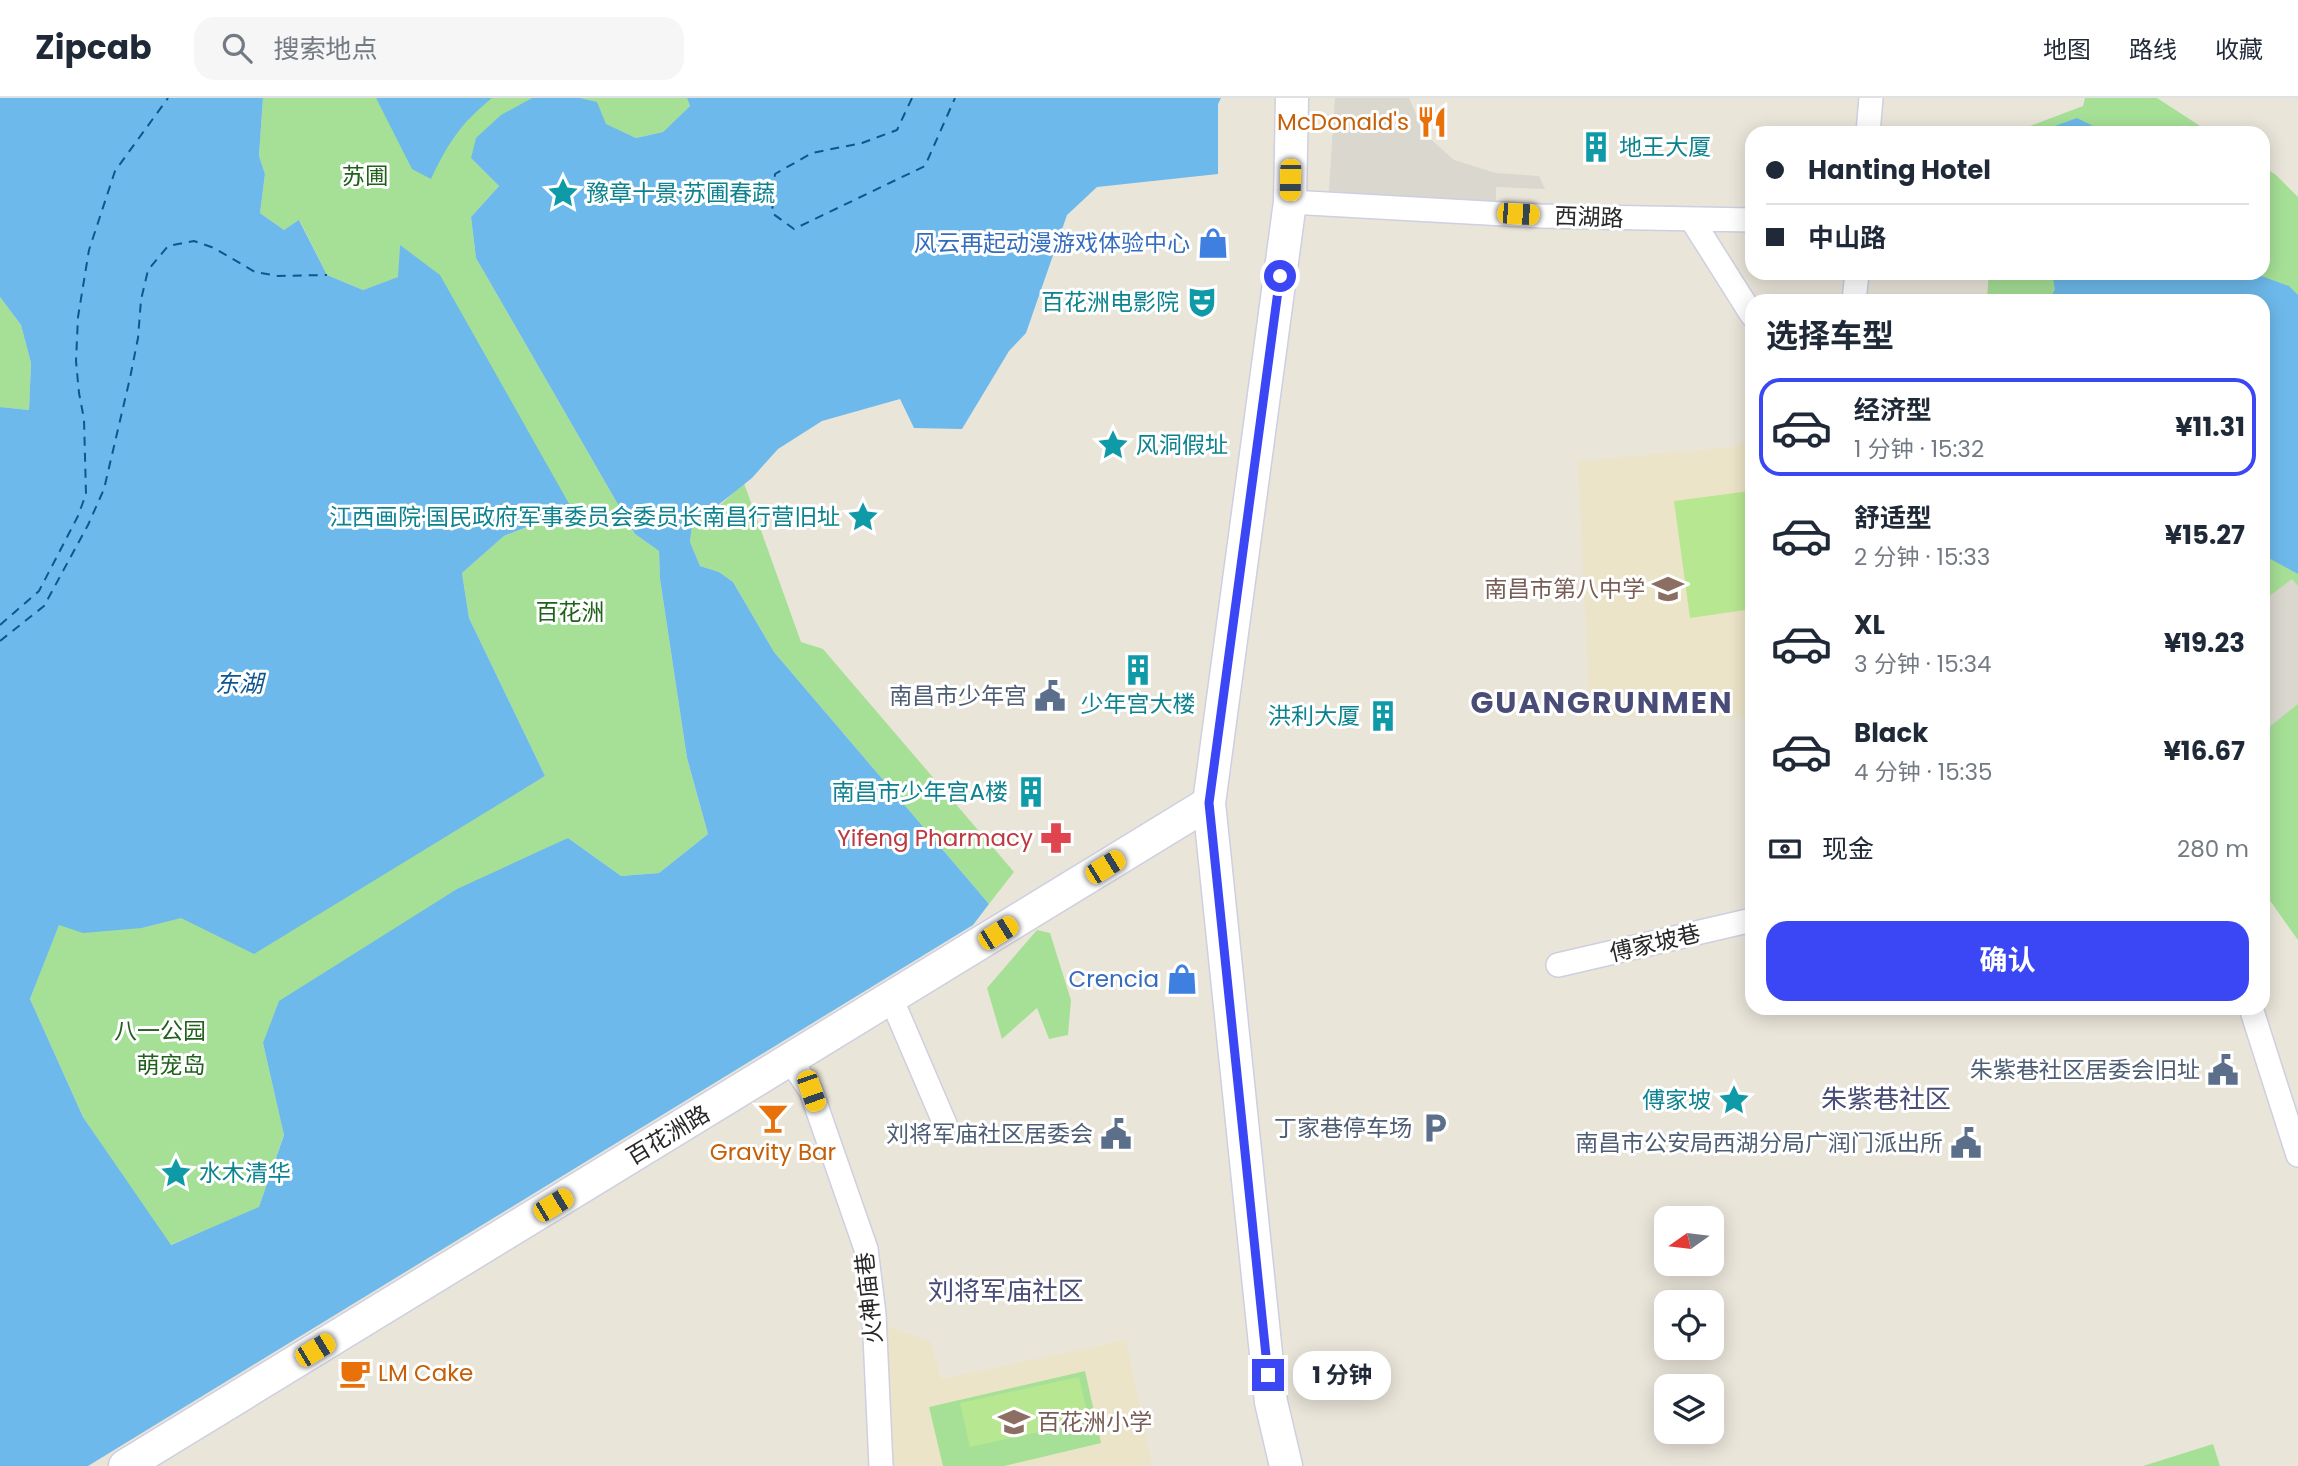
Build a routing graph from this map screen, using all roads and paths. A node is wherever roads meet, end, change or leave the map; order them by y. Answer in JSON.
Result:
{"nodes":[{"id":1,"x":1292,"y":98,"type":"edge"},
{"id":2,"x":1871,"y":98,"type":"edge"},
{"id":3,"x":1869,"y":126,"type":"edge"},
{"id":4,"x":1290,"y":202,"type":"junction"},
{"id":5,"x":1745,"y":221,"type":"edge"},
{"id":6,"x":1697,"y":228,"type":"junction"},
{"id":7,"x":1539,"y":230,"type":"dead end"},
{"id":8,"x":1745,"y":304,"type":"edge"},
{"id":9,"x":1209,"y":803,"type":"junction"},
{"id":10,"x":1745,"y":922,"type":"edge"},
{"id":11,"x":1558,"y":965,"type":"dead end"},
{"id":12,"x":891,"y":998,"type":"junction"},
{"id":13,"x":2253,"y":1015,"type":"edge"},
{"id":14,"x":790,"y":1060,"type":"junction"},
{"id":15,"x":945,"y":1124,"type":"dead end"},
{"id":16,"x":2298,"y":1155,"type":"edge"},
{"id":17,"x":125,"y":1466,"type":"edge"},
{"id":18,"x":881,"y":1466,"type":"edge"},
{"id":19,"x":1286,"y":1466,"type":"edge"}],
"edges":[{"from":1,"to":4,"type":"main road"},
{"from":2,"to":3,"type":"street"},
{"from":4,"to":6,"type":"street","name":"西湖路"},
{"from":4,"to":9,"type":"main road"},
{"from":5,"to":6,"type":"street"},
{"from":6,"to":7,"type":"street"},
{"from":6,"to":8,"type":"street"},
{"from":9,"to":12,"type":"main road","name":"百花洲路"},
{"from":9,"to":19,"type":"main road"},
{"from":10,"to":11,"type":"street","name":"傅家坡巷"},
{"from":12,"to":14,"type":"main road","name":"百花洲路"},
{"from":12,"to":15,"type":"street"},
{"from":13,"to":16,"type":"street"},
{"from":14,"to":17,"type":"main road","name":"百花洲路"},
{"from":14,"to":18,"type":"street","name":"火神庙巷"}]}
